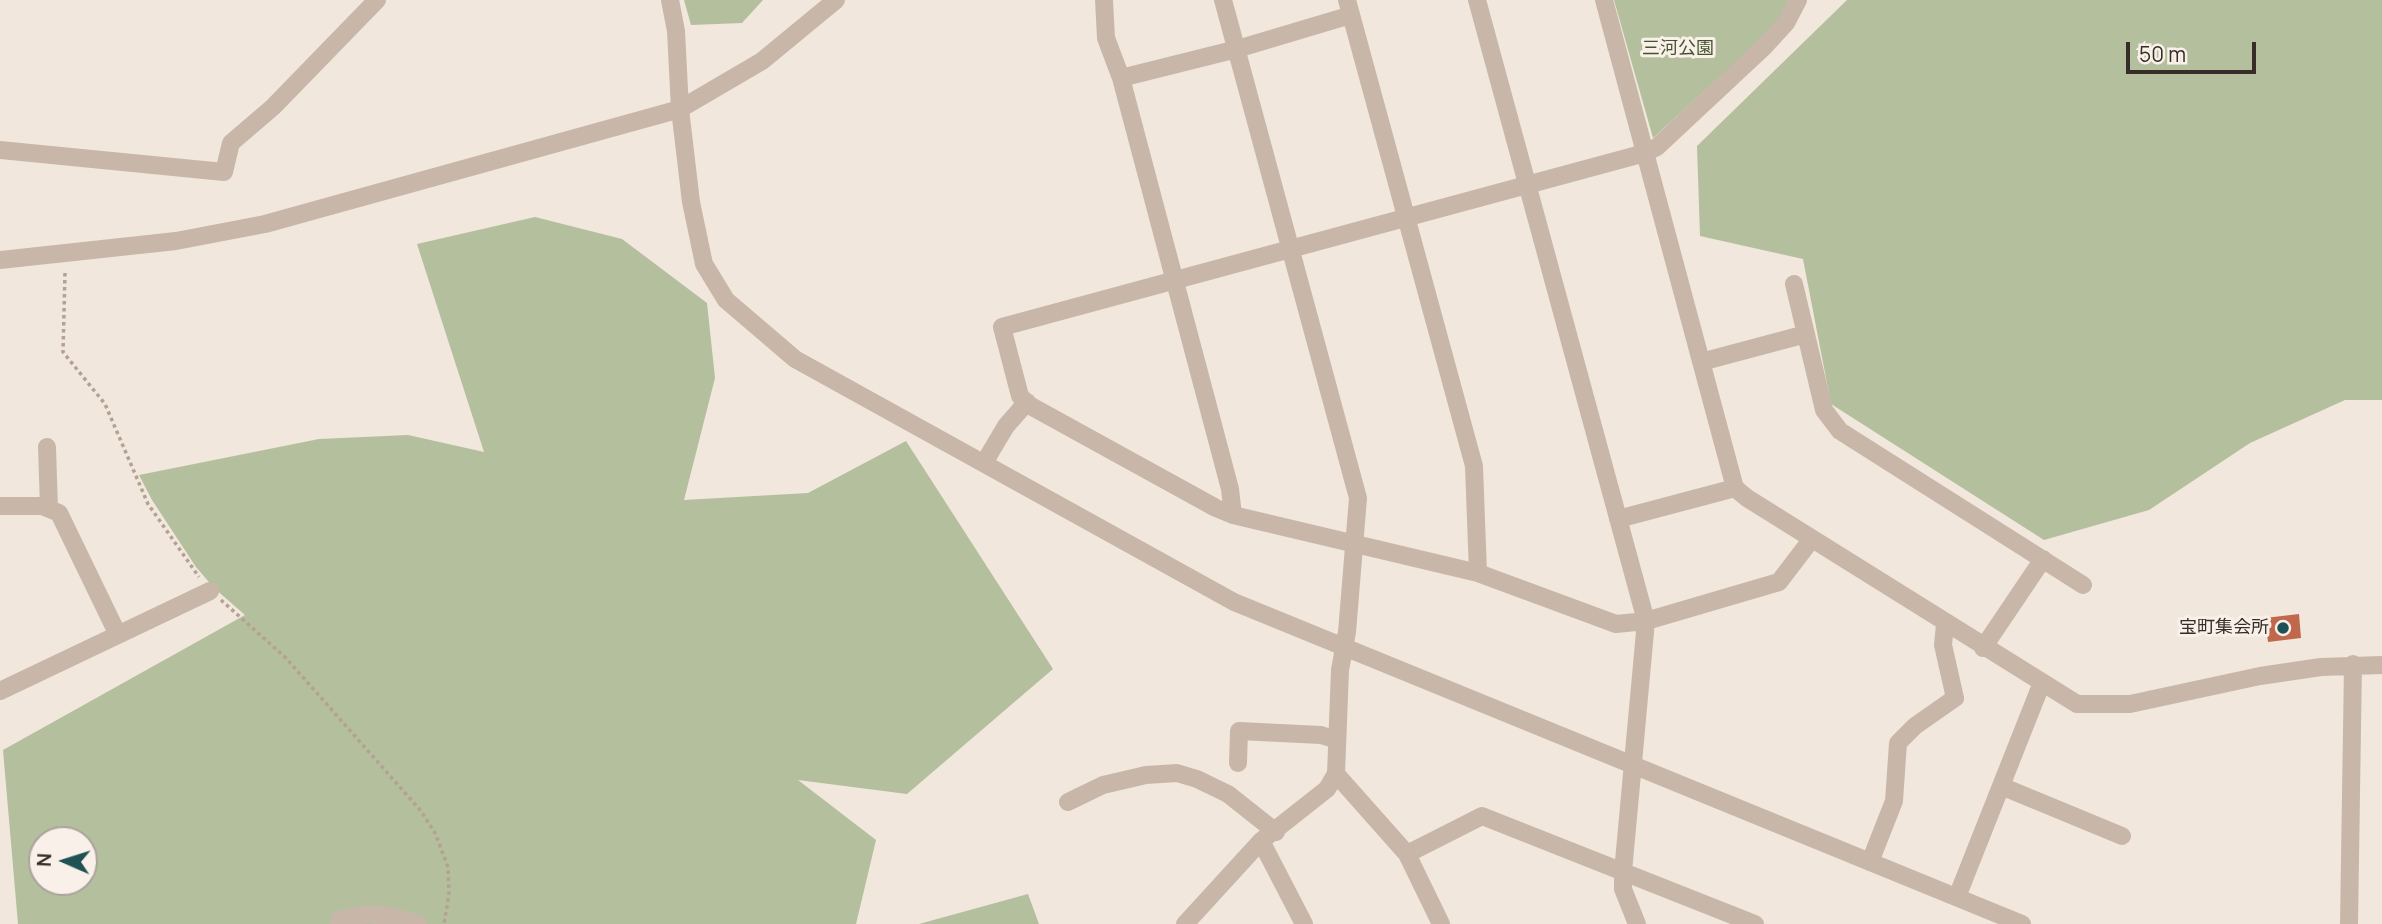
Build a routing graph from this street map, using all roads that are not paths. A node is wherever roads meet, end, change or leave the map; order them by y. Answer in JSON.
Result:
{"nodes":[{"id":1,"x":377,"y":0,"type":"edge"},
{"id":2,"x":670,"y":0,"type":"edge"},
{"id":3,"x":836,"y":0,"type":"edge"},
{"id":4,"x":1104,"y":0,"type":"edge"},
{"id":5,"x":1223,"y":0,"type":"edge"},
{"id":6,"x":1477,"y":0,"type":"edge"},
{"id":7,"x":1604,"y":0,"type":"edge"},
{"id":8,"x":1798,"y":0,"type":"edge"},
{"id":9,"x":1349,"y":8,"type":"edge"},
{"id":10,"x":1237,"y":49,"type":"junction"},
{"id":11,"x":1121,"y":78,"type":"junction"},
{"id":12,"x":680,"y":109,"type":"junction"},
{"id":13,"x":0,"y":150,"type":"edge"},
{"id":14,"x":1645,"y":153,"type":"junction"},
{"id":15,"x":1526,"y":185,"type":"junction"},
{"id":16,"x":1406,"y":217,"type":"junction"},
{"id":17,"x":1291,"y":249,"type":"junction"},
{"id":18,"x":0,"y":260,"type":"edge"},
{"id":19,"x":1174,"y":281,"type":"junction"},
{"id":20,"x":1794,"y":284,"type":"dead end"},
{"id":21,"x":1806,"y":334,"type":"junction"},
{"id":22,"x":1701,"y":362,"type":"junction"},
{"id":23,"x":1027,"y":402,"type":"junction"},
{"id":24,"x":47,"y":447,"type":"dead end"},
{"id":25,"x":984,"y":463,"type":"junction"},
{"id":26,"x":1735,"y":488,"type":"junction"},
{"id":27,"x":0,"y":506,"type":"edge"},
{"id":28,"x":49,"y":508,"type":"junction"},
{"id":29,"x":1233,"y":515,"type":"junction"},
{"id":30,"x":1618,"y":519,"type":"junction"},
{"id":31,"x":1811,"y":540,"type":"junction"},
{"id":32,"x":1354,"y":543,"type":"junction"},
{"id":33,"x":2043,"y":559,"type":"junction"},
{"id":34,"x":1478,"y":573,"type":"junction"},
{"id":35,"x":2083,"y":585,"type":"dead end"},
{"id":36,"x":210,"y":591,"type":"road end"},
{"id":37,"x":1646,"y":621,"type":"junction"},
{"id":38,"x":1945,"y":625,"type":"junction"},
{"id":39,"x":118,"y":635,"type":"junction"},
{"id":40,"x":1983,"y":648,"type":"junction"},
{"id":41,"x":1343,"y":649,"type":"junction"},
{"id":42,"x":2353,"y":664,"type":"junction"},
{"id":43,"x":2382,"y":665,"type":"edge"},
{"id":44,"x":2041,"y":685,"type":"junction"},
{"id":45,"x":0,"y":691,"type":"edge"},
{"id":46,"x":1337,"y":740,"type":"junction"},
{"id":47,"x":1238,"y":763,"type":"dead end"},
{"id":48,"x":1633,"y":767,"type":"junction"},
{"id":49,"x":1336,"y":774,"type":"junction"},
{"id":50,"x":2001,"y":786,"type":"junction"},
{"id":51,"x":1068,"y":802,"type":"dead end"},
{"id":52,"x":1268,"y":836,"type":"junction"},
{"id":53,"x":2122,"y":836,"type":"dead end"},
{"id":54,"x":1407,"y":854,"type":"junction"},
{"id":55,"x":1870,"y":862,"type":"junction"},
{"id":56,"x":1623,"y":872,"type":"junction"},
{"id":57,"x":1957,"y":897,"type":"junction"},
{"id":58,"x":339,"y":920,"type":"dead end"},
{"id":59,"x":418,"y":924,"type":"edge"},
{"id":60,"x":1185,"y":924,"type":"edge"},
{"id":61,"x":1304,"y":924,"type":"edge"},
{"id":62,"x":1441,"y":924,"type":"edge"},
{"id":63,"x":1637,"y":924,"type":"edge"},
{"id":64,"x":1755,"y":924,"type":"edge"},
{"id":65,"x":2022,"y":924,"type":"edge"},
{"id":66,"x":2349,"y":924,"type":"edge"}],
"edges":[{"from":1,"to":13,"type":"street"},
{"from":2,"to":12,"type":"street"},
{"from":3,"to":12,"type":"street"},
{"from":4,"to":11,"type":"street"},
{"from":5,"to":10,"type":"street"},
{"from":6,"to":15,"type":"street"},
{"from":7,"to":14,"type":"street"},
{"from":8,"to":14,"type":"street"},
{"from":9,"to":10,"type":"street"},
{"from":9,"to":16,"type":"street"},
{"from":10,"to":11,"type":"street"},
{"from":10,"to":17,"type":"street"},
{"from":11,"to":19,"type":"street"},
{"from":12,"to":18,"type":"street"},
{"from":12,"to":25,"type":"street"},
{"from":14,"to":15,"type":"street"},
{"from":14,"to":22,"type":"street"},
{"from":15,"to":16,"type":"street"},
{"from":15,"to":30,"type":"street"},
{"from":16,"to":17,"type":"street"},
{"from":16,"to":34,"type":"street"},
{"from":17,"to":19,"type":"street"},
{"from":17,"to":32,"type":"street"},
{"from":19,"to":23,"type":"street"},
{"from":19,"to":29,"type":"street"},
{"from":20,"to":21,"type":"street"},
{"from":21,"to":22,"type":"street"},
{"from":21,"to":33,"type":"street"},
{"from":22,"to":26,"type":"street"},
{"from":23,"to":25,"type":"street"},
{"from":23,"to":29,"type":"street"},
{"from":24,"to":28,"type":"street"},
{"from":25,"to":41,"type":"street"},
{"from":26,"to":30,"type":"street"},
{"from":26,"to":31,"type":"street"},
{"from":27,"to":28,"type":"street"},
{"from":28,"to":39,"type":"street"},
{"from":29,"to":32,"type":"street"},
{"from":30,"to":37,"type":"street"},
{"from":31,"to":37,"type":"street"},
{"from":31,"to":38,"type":"street"},
{"from":32,"to":34,"type":"street"},
{"from":32,"to":41,"type":"street"},
{"from":33,"to":35,"type":"street"},
{"from":33,"to":40,"type":"street"},
{"from":34,"to":37,"type":"street"},
{"from":36,"to":39,"type":"street"},
{"from":37,"to":48,"type":"street"},
{"from":38,"to":40,"type":"street"},
{"from":38,"to":55,"type":"street"},
{"from":39,"to":45,"type":"street"},
{"from":40,"to":44,"type":"street"},
{"from":41,"to":46,"type":"street"},
{"from":41,"to":48,"type":"street"},
{"from":42,"to":43,"type":"street"},
{"from":42,"to":44,"type":"street"},
{"from":42,"to":66,"type":"street"},
{"from":44,"to":50,"type":"street"},
{"from":46,"to":47,"type":"street"},
{"from":46,"to":49,"type":"street"},
{"from":48,"to":55,"type":"street"},
{"from":48,"to":56,"type":"street"},
{"from":49,"to":52,"type":"street"},
{"from":49,"to":54,"type":"street"},
{"from":50,"to":53,"type":"street"},
{"from":50,"to":57,"type":"street"},
{"from":51,"to":52,"type":"street"},
{"from":52,"to":60,"type":"street"},
{"from":52,"to":61,"type":"street"},
{"from":54,"to":56,"type":"street"},
{"from":54,"to":62,"type":"street"},
{"from":55,"to":57,"type":"street"},
{"from":56,"to":63,"type":"street"},
{"from":56,"to":64,"type":"street"},
{"from":57,"to":65,"type":"street"},
{"from":58,"to":59,"type":"street"}]}
